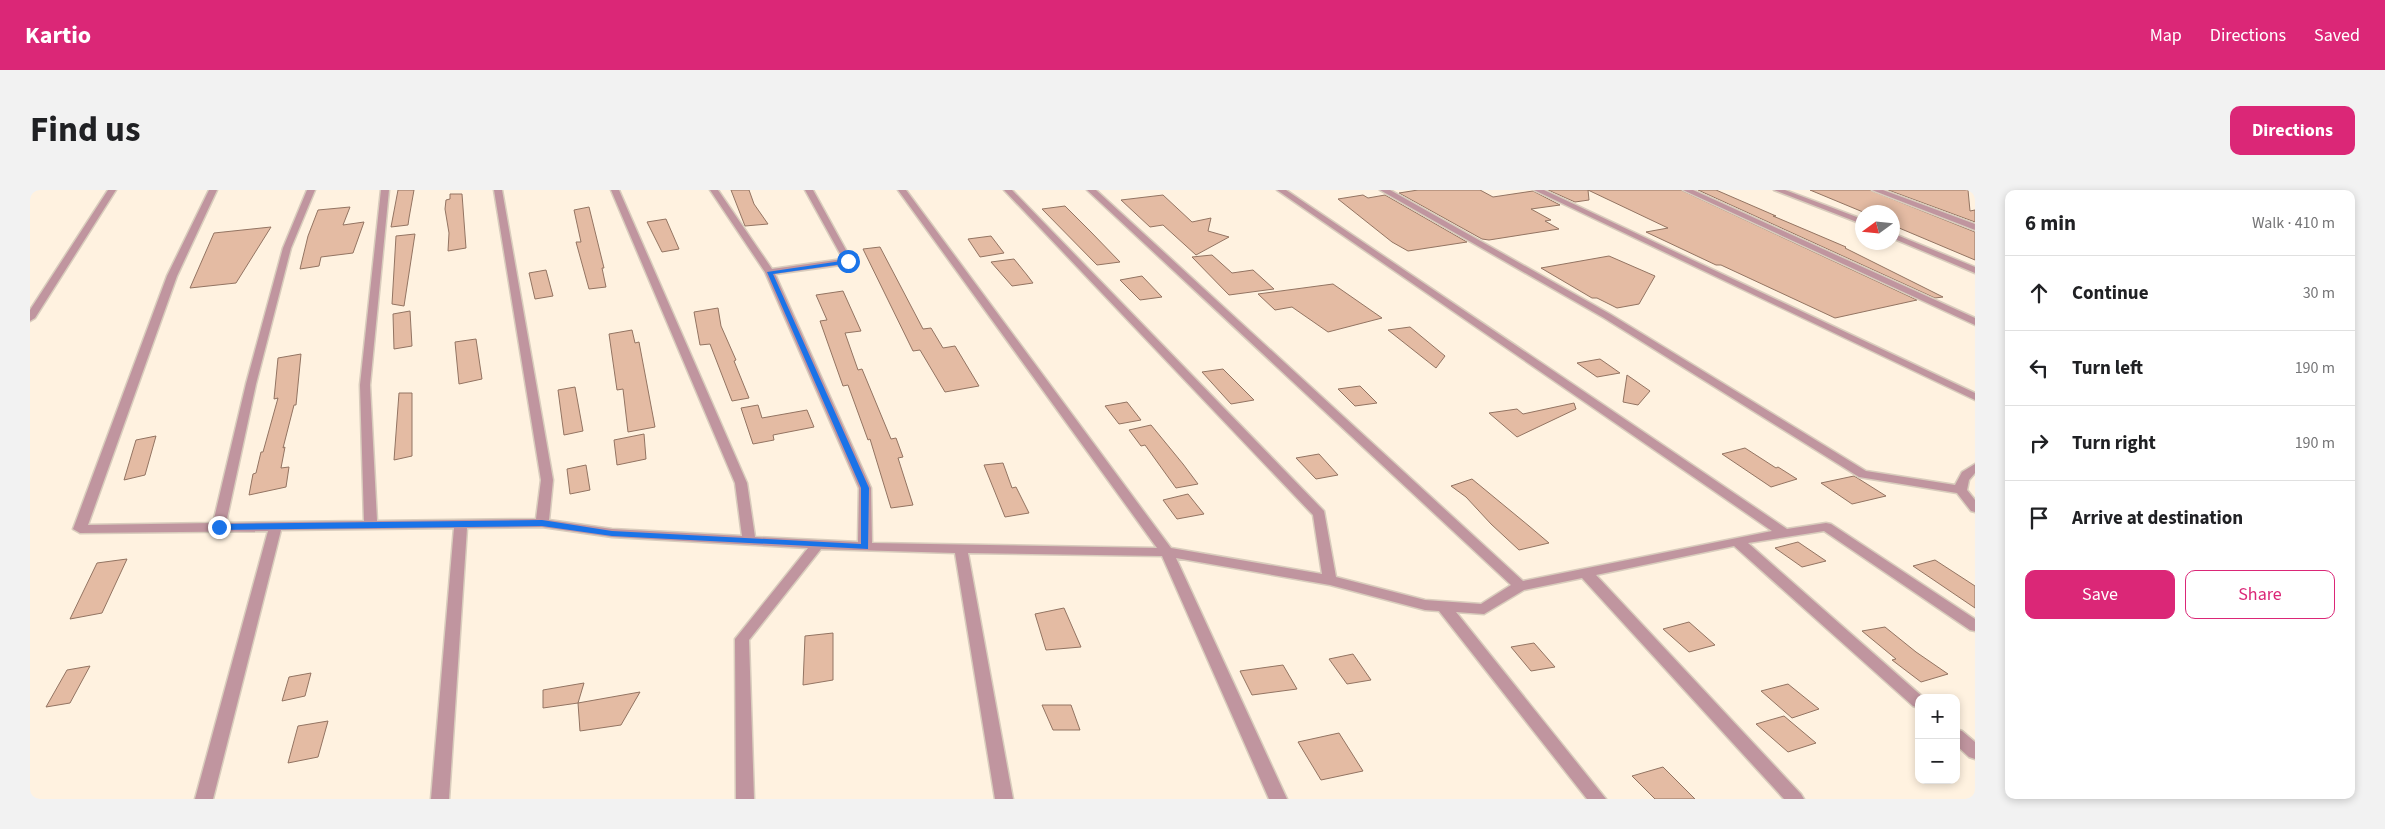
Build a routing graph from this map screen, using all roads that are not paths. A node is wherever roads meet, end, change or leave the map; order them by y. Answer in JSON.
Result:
{"nodes":[{"id":1,"x":112,"y":190,"type":"edge"},
{"id":2,"x":213,"y":190,"type":"edge"},
{"id":3,"x":311,"y":190,"type":"edge"},
{"id":4,"x":385,"y":190,"type":"edge"},
{"id":5,"x":498,"y":190,"type":"edge"},
{"id":6,"x":615,"y":190,"type":"edge"},
{"id":7,"x":714,"y":190,"type":"edge"},
{"id":8,"x":809,"y":190,"type":"edge"},
{"id":9,"x":902,"y":190,"type":"edge"},
{"id":10,"x":1008,"y":190,"type":"edge"},
{"id":11,"x":1091,"y":190,"type":"edge"},
{"id":12,"x":1281,"y":190,"type":"edge"},
{"id":13,"x":1384,"y":190,"type":"edge"},
{"id":14,"x":1538,"y":190,"type":"edge"},
{"id":15,"x":1687,"y":190,"type":"edge"},
{"id":16,"x":1778,"y":190,"type":"edge"},
{"id":17,"x":1876,"y":190,"type":"edge"},
{"id":18,"x":1855,"y":219,"type":"edge"},
{"id":19,"x":1975,"y":227,"type":"edge"},
{"id":20,"x":1900,"y":238,"type":"edge"},
{"id":21,"x":1975,"y":270,"type":"edge"},
{"id":22,"x":770,"y":272,"type":"junction"},
{"id":23,"x":30,"y":318,"type":"edge"},
{"id":24,"x":1975,"y":322,"type":"edge"},
{"id":25,"x":1975,"y":397,"type":"edge"},
{"id":26,"x":1975,"y":468,"type":"edge"},
{"id":27,"x":1961,"y":490,"type":"junction"},
{"id":28,"x":1975,"y":508,"type":"edge"},
{"id":29,"x":542,"y":523,"type":"junction"},
{"id":30,"x":461,"y":524,"type":"junction"},
{"id":31,"x":371,"y":525,"type":"junction"},
{"id":32,"x":276,"y":526,"type":"junction"},
{"id":33,"x":219,"y":527,"type":"junction"},
{"id":34,"x":1785,"y":534,"type":"junction"},
{"id":35,"x":749,"y":540,"type":"junction"},
{"id":36,"x":1738,"y":541,"type":"junction"},
{"id":37,"x":818,"y":544,"type":"junction"},
{"id":38,"x":865,"y":547,"type":"junction"},
{"id":39,"x":961,"y":549,"type":"junction"},
{"id":40,"x":1167,"y":552,"type":"junction"},
{"id":41,"x":1585,"y":572,"type":"junction"},
{"id":42,"x":1330,"y":580,"type":"junction"},
{"id":43,"x":1520,"y":586,"type":"junction"},
{"id":44,"x":1444,"y":607,"type":"junction"},
{"id":45,"x":1975,"y":626,"type":"edge"},
{"id":46,"x":1915,"y":698,"type":"edge"},
{"id":47,"x":1960,"y":739,"type":"edge"},
{"id":48,"x":1975,"y":752,"type":"edge"},
{"id":49,"x":204,"y":799,"type":"edge"},
{"id":50,"x":440,"y":799,"type":"edge"},
{"id":51,"x":745,"y":799,"type":"edge"},
{"id":52,"x":1004,"y":799,"type":"edge"},
{"id":53,"x":1278,"y":799,"type":"edge"},
{"id":54,"x":1597,"y":799,"type":"edge"},
{"id":55,"x":1795,"y":799,"type":"edge"}],
"edges":[{"from":1,"to":23,"type":"street"},
{"from":2,"to":33,"type":"street"},
{"from":3,"to":33,"type":"street"},
{"from":4,"to":31,"type":"street"},
{"from":5,"to":29,"type":"street"},
{"from":6,"to":35,"type":"street"},
{"from":7,"to":22,"type":"street"},
{"from":8,"to":22,"type":"street"},
{"from":9,"to":40,"type":"street"},
{"from":10,"to":42,"type":"street"},
{"from":11,"to":43,"type":"street"},
{"from":12,"to":34,"type":"street"},
{"from":13,"to":27,"type":"street"},
{"from":14,"to":25,"type":"street"},
{"from":15,"to":24,"type":"street"},
{"from":16,"to":18,"type":"street"},
{"from":17,"to":19,"type":"street"},
{"from":20,"to":21,"type":"street"},
{"from":22,"to":38,"type":"street"},
{"from":26,"to":27,"type":"street"},
{"from":27,"to":28,"type":"street"},
{"from":29,"to":30,"type":"street"},
{"from":29,"to":35,"type":"street"},
{"from":30,"to":31,"type":"street"},
{"from":30,"to":50,"type":"street"},
{"from":31,"to":32,"type":"street"},
{"from":32,"to":33,"type":"street"},
{"from":32,"to":49,"type":"street"},
{"from":34,"to":36,"type":"street"},
{"from":34,"to":45,"type":"street"},
{"from":35,"to":37,"type":"street"},
{"from":36,"to":41,"type":"street"},
{"from":36,"to":46,"type":"street"},
{"from":37,"to":38,"type":"street"},
{"from":37,"to":51,"type":"street"},
{"from":38,"to":39,"type":"street"},
{"from":39,"to":40,"type":"street"},
{"from":39,"to":52,"type":"street"},
{"from":40,"to":42,"type":"street"},
{"from":40,"to":53,"type":"street"},
{"from":41,"to":43,"type":"street"},
{"from":41,"to":55,"type":"street"},
{"from":42,"to":44,"type":"street"},
{"from":43,"to":44,"type":"street"},
{"from":44,"to":54,"type":"street"},
{"from":47,"to":48,"type":"street"}]}
